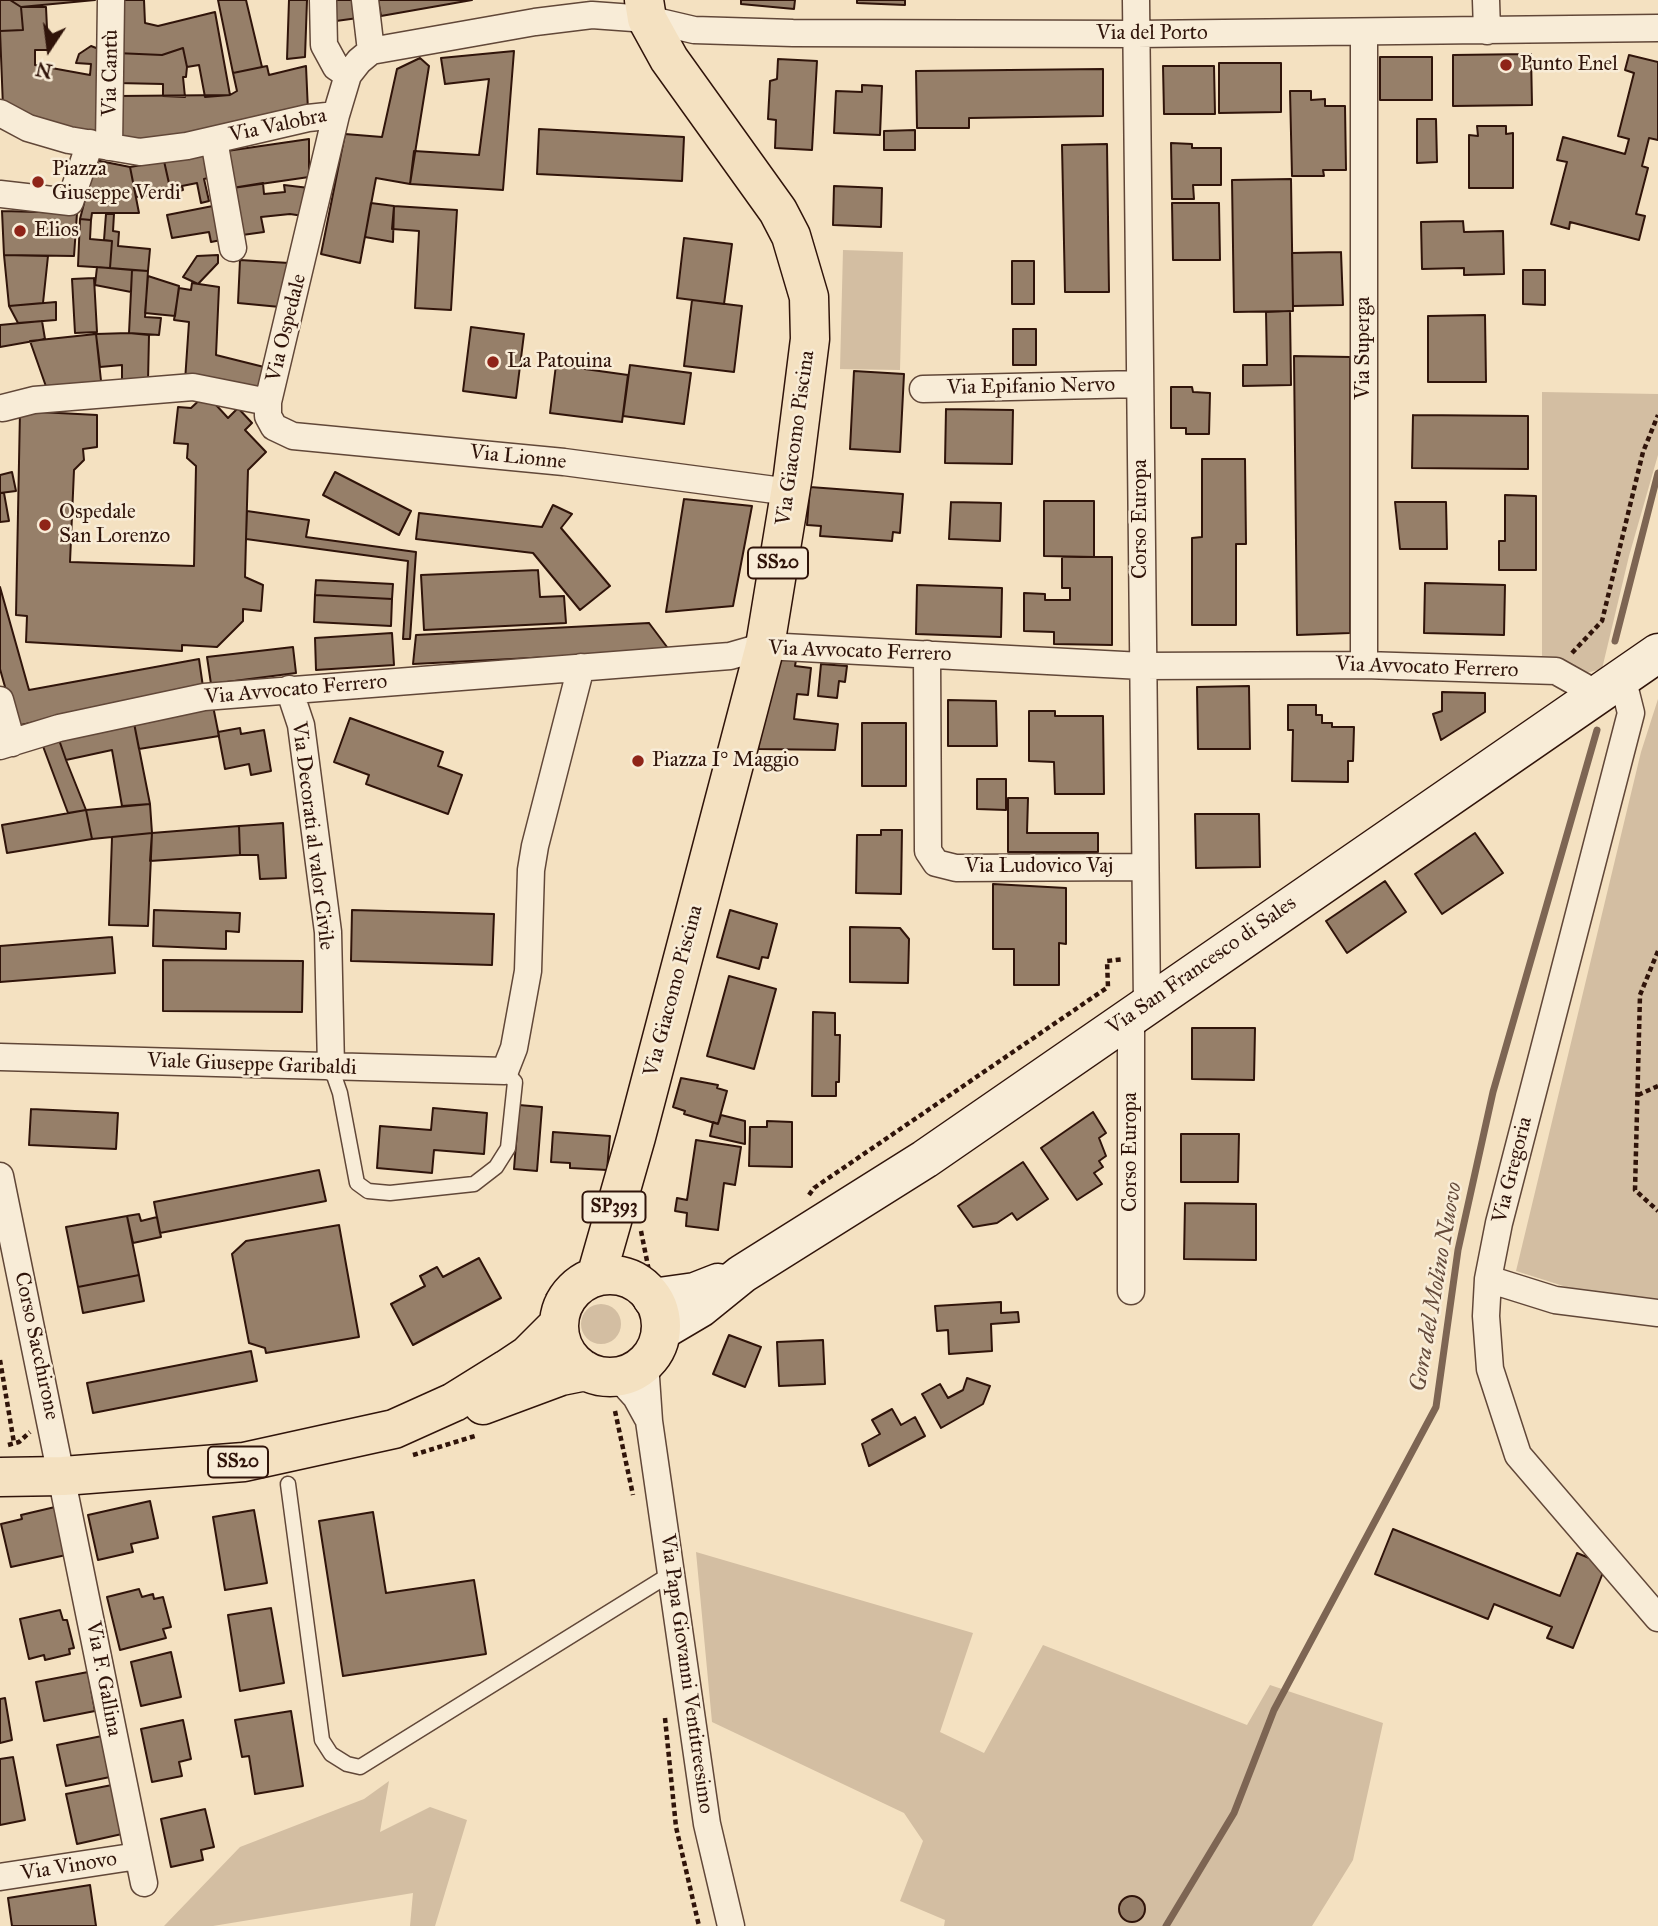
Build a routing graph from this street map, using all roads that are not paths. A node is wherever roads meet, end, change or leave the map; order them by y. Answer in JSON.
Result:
{"nodes":[{"id":1,"x":111,"y":0,"type":"edge"},
{"id":2,"x":323,"y":0,"type":"edge"},
{"id":3,"x":365,"y":0,"type":"edge"},
{"id":4,"x":1136,"y":0,"type":"edge"},
{"id":5,"x":1486,"y":0,"type":"edge"},
{"id":6,"x":646,"y":9,"type":"edge"},
{"id":7,"x":1658,"y":28,"type":"edge"},
{"id":8,"x":1487,"y":31,"type":"junction"},
{"id":9,"x":1364,"y":32,"type":"junction"},
{"id":10,"x":1137,"y":34,"type":"junction"},
{"id":11,"x":371,"y":51,"type":"junction"},
{"id":12,"x":348,"y":75,"type":"junction"},
{"id":13,"x":0,"y":113,"type":"edge"},
{"id":14,"x":336,"y":115,"type":"junction"},
{"id":15,"x":214,"y":140,"type":"junction"},
{"id":16,"x":99,"y":145,"type":"junction"},
{"id":17,"x":0,"y":194,"type":"edge"},
{"id":18,"x":233,"y":248,"type":"dead end"},
{"id":19,"x":1139,"y":384,"type":"junction"},
{"id":20,"x":923,"y":389,"type":"dead end"},
{"id":21,"x":268,"y":402,"type":"junction"},
{"id":22,"x":3,"y":408,"type":"dead end"},
{"id":23,"x":790,"y":492,"type":"junction"},
{"id":24,"x":765,"y":646,"type":"junction"},
{"id":25,"x":1658,"y":653,"type":"edge"},
{"id":26,"x":927,"y":654,"type":"junction"},
{"id":27,"x":1364,"y":665,"type":"junction"},
{"id":28,"x":1142,"y":666,"type":"junction"},
{"id":29,"x":581,"y":667,"type":"junction"},
{"id":30,"x":1607,"y":688,"type":"junction"},
{"id":31,"x":289,"y":689,"type":"junction"},
{"id":32,"x":0,"y":699,"type":"edge"},
{"id":33,"x":6,"y":745,"type":"edge"},
{"id":34,"x":1144,"y":867,"type":"junction"},
{"id":35,"x":1139,"y":1009,"type":"junction"},
{"id":36,"x":0,"y":1057,"type":"edge"},
{"id":37,"x":331,"y":1067,"type":"junction"},
{"id":38,"x":505,"y":1071,"type":"junction"},
{"id":39,"x":636,"y":1138,"type":"junction"},
{"id":40,"x":0,"y":1176,"type":"edge"},
{"id":41,"x":582,"y":1274,"type":"junction"},
{"id":42,"x":1488,"y":1279,"type":"junction"},
{"id":43,"x":1131,"y":1291,"type":"dead end"},
{"id":44,"x":552,"y":1312,"type":"junction"},
{"id":45,"x":1658,"y":1313,"type":"edge"},
{"id":46,"x":633,"y":1338,"type":"junction"},
{"id":47,"x":407,"y":1441,"type":"junction"},
{"id":48,"x":7,"y":1460,"type":"edge"},
{"id":49,"x":62,"y":1476,"type":"junction"},
{"id":50,"x":288,"y":1484,"type":"dead end"},
{"id":51,"x":672,"y":1573,"type":"junction"},
{"id":52,"x":1658,"y":1618,"type":"edge"},
{"id":53,"x":138,"y":1856,"type":"junction"},
{"id":54,"x":0,"y":1877,"type":"edge"},
{"id":55,"x":144,"y":1882,"type":"dead end"},
{"id":56,"x":731,"y":1926,"type":"edge"}],
"edges":[{"from":1,"to":16,"type":"street","name":"Via Cantù"},
{"from":2,"to":12,"type":"street"},
{"from":3,"to":11,"type":"street"},
{"from":4,"to":10,"type":"street","name":"Corso Europa"},
{"from":5,"to":8,"type":"street"},
{"from":6,"to":10,"type":"street","name":"Via del Porto"},
{"from":6,"to":11,"type":"street"},
{"from":6,"to":23,"type":"main road","name":"Via Giacomo Piscina","number":"SS20"},
{"from":7,"to":8,"type":"street","name":"Via del Porto"},
{"from":8,"to":9,"type":"street","name":"Via del Porto"},
{"from":9,"to":10,"type":"street","name":"Via del Porto"},
{"from":9,"to":27,"type":"street","name":"Via Superga"},
{"from":10,"to":19,"type":"street","name":"Corso Europa"},
{"from":11,"to":12,"type":"street","name":"Via Valobra"},
{"from":12,"to":14,"type":"street","name":"Via Valobra"},
{"from":13,"to":16,"type":"street","name":"Via Valobra"},
{"from":14,"to":15,"type":"street","name":"Via Valobra"},
{"from":14,"to":21,"type":"street","name":"Via Ospedale"},
{"from":15,"to":16,"type":"street","name":"Via Valobra"},
{"from":15,"to":18,"type":"street"},
{"from":16,"to":17,"type":"street"},
{"from":19,"to":20,"type":"street","name":"Via Epifanio Nervo"},
{"from":19,"to":28,"type":"street","name":"Corso Europa"},
{"from":21,"to":22,"type":"street","name":"Via Ospedale"},
{"from":21,"to":23,"type":"street","name":"Via Lionne"},
{"from":23,"to":24,"type":"main road","name":"Via Giacomo Piscina","number":"SS20"},
{"from":24,"to":26,"type":"street","name":"Via Avvocato Ferrero"},
{"from":24,"to":29,"type":"street","name":"Via Avvocato Ferrero"},
{"from":24,"to":39,"type":"main road","name":"Via Giacomo Piscina","number":"SS20"},
{"from":25,"to":30,"type":"main road","name":"Via San Francesco di Sales"},
{"from":26,"to":28,"type":"street","name":"Via Avvocato Ferrero"},
{"from":26,"to":34,"type":"street","name":"Via Ludovico Vaj"},
{"from":27,"to":28,"type":"street","name":"Via Avvocato Ferrero"},
{"from":27,"to":30,"type":"street","name":"Via Avvocato Ferrero"},
{"from":28,"to":34,"type":"street","name":"Corso Europa"},
{"from":29,"to":31,"type":"street","name":"Via Avvocato Ferrero"},
{"from":29,"to":38,"type":"street"},
{"from":30,"to":35,"type":"main road","name":"Via San Francesco di Sales"},
{"from":30,"to":42,"type":"street","name":"Via Gregoria"},
{"from":31,"to":33,"type":"street","name":"Via Avvocato Ferrero"},
{"from":31,"to":37,"type":"street","name":"Via Decorati al valor Civile"},
{"from":32,"to":33,"type":"street"},
{"from":34,"to":35,"type":"street","name":"Corso Europa"},
{"from":35,"to":43,"type":"street","name":"Corso Europa"},
{"from":35,"to":46,"type":"main road","name":"Via San Francesco di Sales"},
{"from":36,"to":37,"type":"street","name":"Viale Giuseppe Garibaldi"},
{"from":37,"to":38,"type":"street","name":"Viale Giuseppe Garibaldi"},
{"from":37,"to":38,"type":"lane"},
{"from":39,"to":41,"type":"main road","name":"Via Giacomo Piscina","number":"SP393"},
{"from":39,"to":46,"type":"main road","name":"Via Giacomo Piscina","number":"SP393"},
{"from":40,"to":49,"type":"street","name":"Corso Sacchirone"},
{"from":41,"to":44,"type":"main road"},
{"from":41,"to":46,"type":"main road"},
{"from":42,"to":45,"type":"street"},
{"from":42,"to":52,"type":"street","name":"Via Gregoria"},
{"from":44,"to":46,"type":"main road"},
{"from":44,"to":47,"type":"main road","number":"SS20"},
{"from":46,"to":47,"type":"main road","number":"SS20"},
{"from":46,"to":51,"type":"street","name":"Via Papa Giovanni Ventitreesimo"},
{"from":47,"to":49,"type":"main road","number":"SS20"},
{"from":48,"to":49,"type":"main road","number":"SS20"},
{"from":49,"to":53,"type":"street","name":"Via F. Gallina"},
{"from":50,"to":51,"type":"lane"},
{"from":51,"to":56,"type":"street","name":"Via Papa Giovanni Ventitreesimo"},
{"from":53,"to":54,"type":"street","name":"Via Vinovo"},
{"from":53,"to":55,"type":"street","name":"Via F. Gallina"}]}
